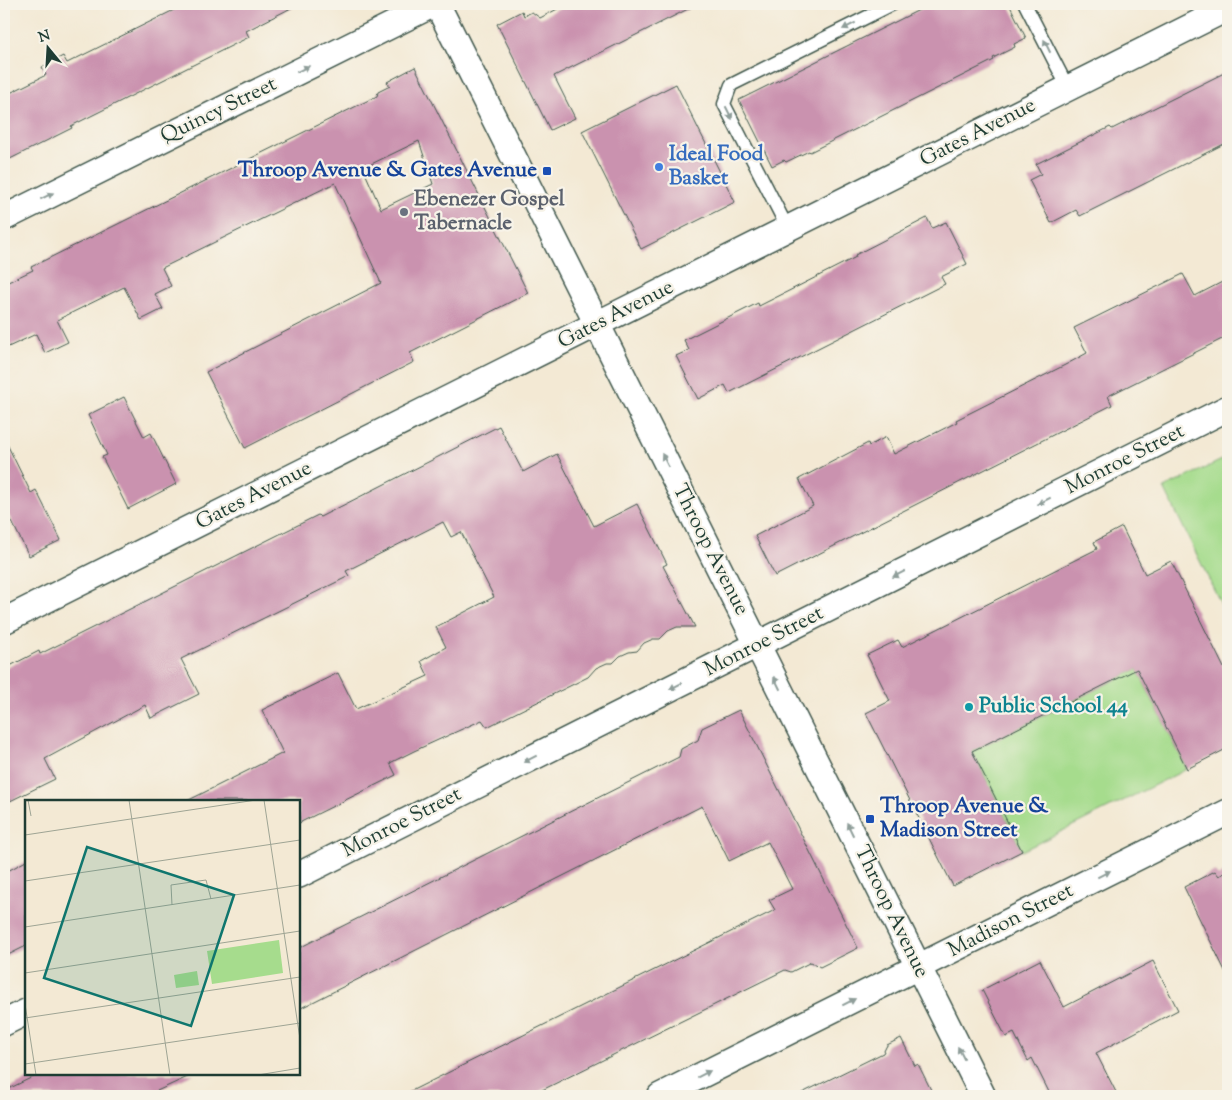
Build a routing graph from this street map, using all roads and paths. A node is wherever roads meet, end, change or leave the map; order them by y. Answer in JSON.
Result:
{"nodes":[{"id":1,"x":435,"y":4,"type":"edge"},
{"id":2,"x":893,"y":4,"type":"edge"},
{"id":3,"x":1026,"y":4,"type":"edge"},
{"id":4,"x":1228,"y":8,"type":"edge"},
{"id":5,"x":1068,"y":88,"type":"junction"},
{"id":6,"x":4,"y":218,"type":"edge"},
{"id":7,"x":788,"y":229,"type":"junction"},
{"id":8,"x":597,"y":325,"type":"junction"},
{"id":9,"x":1228,"y":408,"type":"edge"},
{"id":10,"x":4,"y":621,"type":"edge"},
{"id":11,"x":758,"y":645,"type":"junction"},
{"id":12,"x":1228,"y":812,"type":"edge"},
{"id":13,"x":300,"y":874,"type":"edge"},
{"id":14,"x":918,"y":967,"type":"junction"},
{"id":15,"x":25,"y":1012,"type":"edge"},
{"id":16,"x":4,"y":1023,"type":"edge"},
{"id":17,"x":660,"y":1096,"type":"edge"},
{"id":18,"x":983,"y":1096,"type":"edge"}],
"edges":[{"from":6,"to":1,"type":"street","name":"Quincy Street","one_way":true},
{"from":1,"to":8,"type":"street","name":"Throop Avenue"},
{"from":2,"to":7,"type":"lane","one_way":true},
{"from":5,"to":3,"type":"lane","one_way":true},
{"from":4,"to":5,"type":"street","name":"Gates Avenue"},
{"from":5,"to":7,"type":"street","name":"Gates Avenue"},
{"from":7,"to":8,"type":"street","name":"Gates Avenue"},
{"from":8,"to":10,"type":"street","name":"Gates Avenue"},
{"from":11,"to":8,"type":"street","name":"Throop Avenue","one_way":true},
{"from":9,"to":11,"type":"street","name":"Monroe Street","one_way":true},
{"from":11,"to":13,"type":"street","name":"Monroe Street","one_way":true},
{"from":14,"to":11,"type":"street","name":"Throop Avenue","one_way":true},
{"from":14,"to":12,"type":"street","name":"Madison Street","one_way":true},
{"from":17,"to":14,"type":"street","name":"Madison Street","one_way":true},
{"from":18,"to":14,"type":"street","name":"Throop Avenue","one_way":true},
{"from":15,"to":16,"type":"street"}]}
